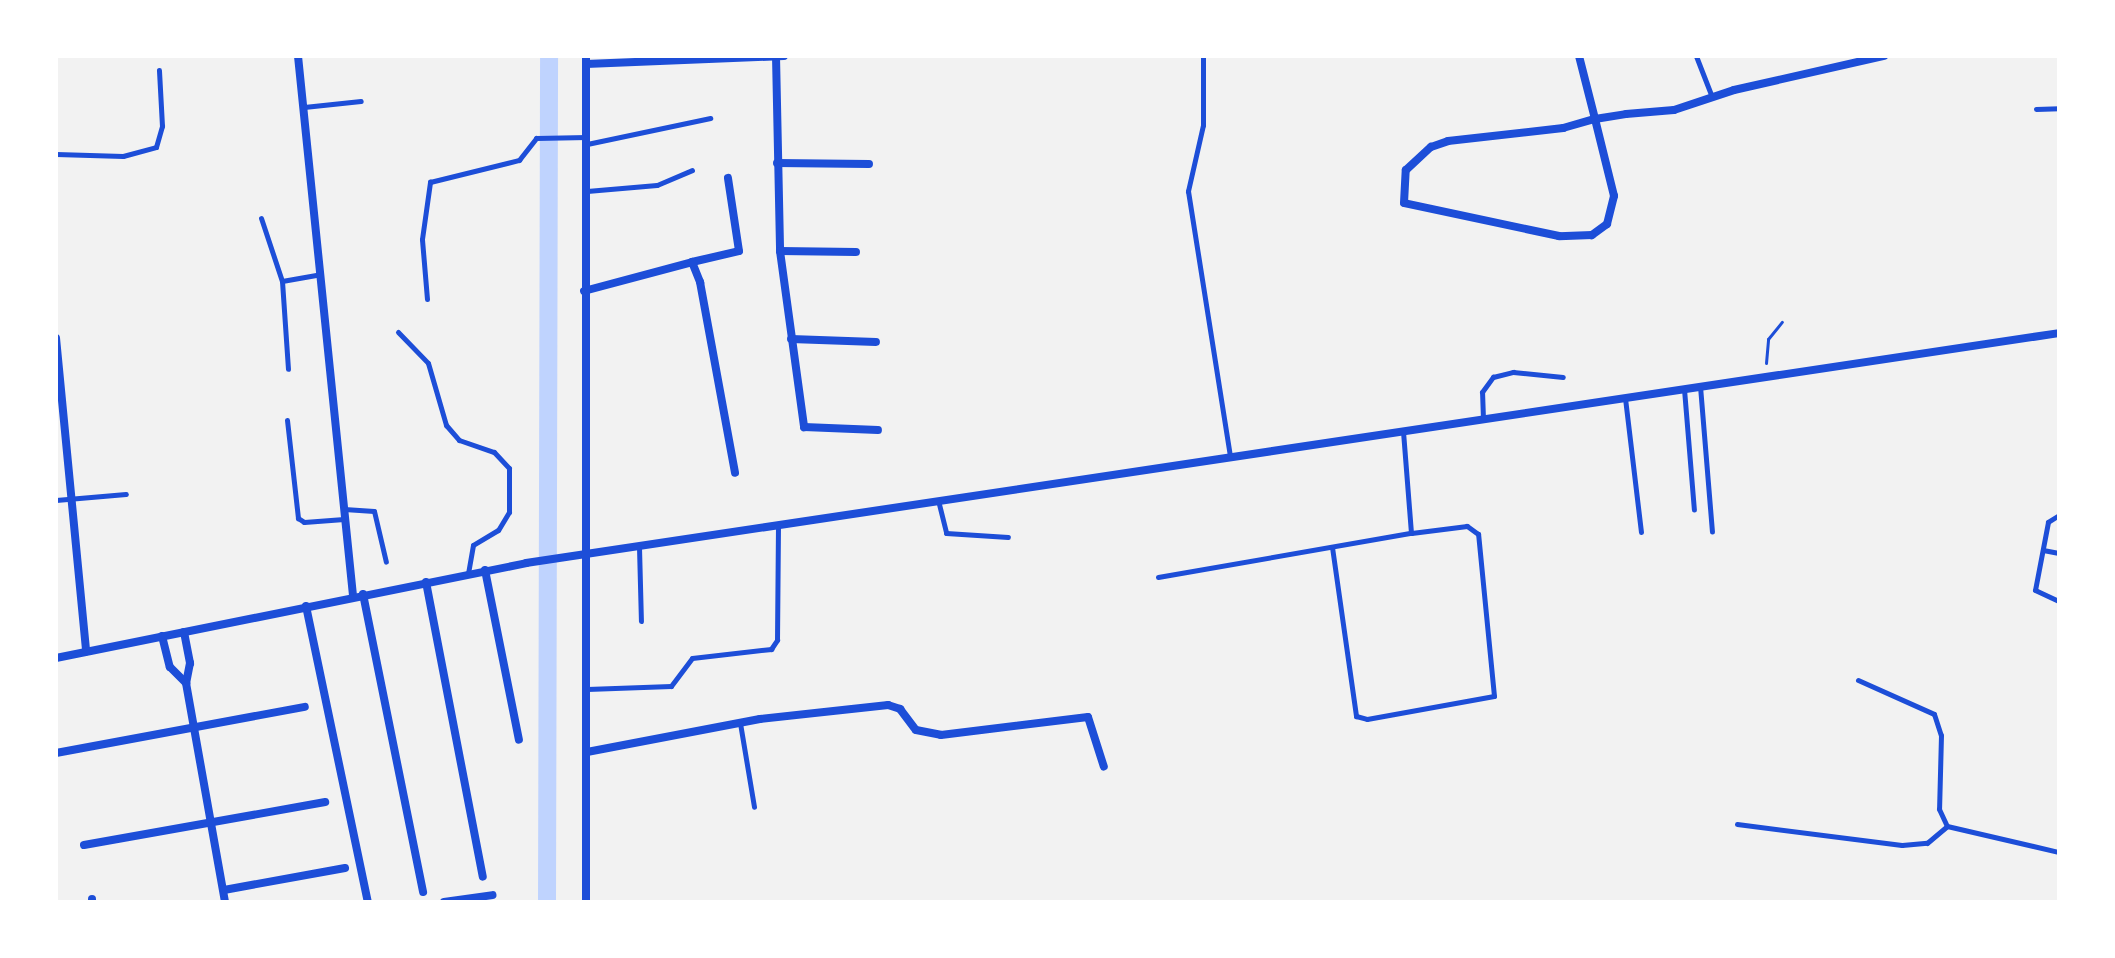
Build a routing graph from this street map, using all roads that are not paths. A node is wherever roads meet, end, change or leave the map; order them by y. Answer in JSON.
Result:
{"nodes":[{"id":1,"x":298,"y":56,"type":"edge"},
{"id":2,"x":696,"y":56,"type":"edge"},
{"id":3,"x":776,"y":56,"type":"edge"},
{"id":4,"x":784,"y":56,"type":"edge"},
{"id":5,"x":1203,"y":56,"type":"edge"},
{"id":6,"x":1579,"y":56,"type":"edge"},
{"id":7,"x":1696,"y":56,"type":"edge"},
{"id":8,"x":1845,"y":56,"type":"edge"},
{"id":9,"x":1884,"y":56,"type":"edge"},
{"id":10,"x":586,"y":60,"type":"edge"},
{"id":11,"x":1846,"y":67,"type":"junction"},
{"id":12,"x":159,"y":70,"type":"dead end"},
{"id":13,"x":1712,"y":97,"type":"junction"},
{"id":14,"x":361,"y":101,"type":"dead end"},
{"id":15,"x":303,"y":107,"type":"junction"},
{"id":16,"x":2059,"y":108,"type":"edge"},
{"id":17,"x":2036,"y":109,"type":"dead end"},
{"id":18,"x":710,"y":118,"type":"dead end"},
{"id":19,"x":1595,"y":119,"type":"junction"},
{"id":20,"x":587,"y":140,"type":"junction"},
{"id":21,"x":56,"y":154,"type":"edge"},
{"id":22,"x":777,"y":163,"type":"junction"},
{"id":23,"x":869,"y":164,"type":"dead end"},
{"id":24,"x":692,"y":170,"type":"dead end"},
{"id":25,"x":728,"y":178,"type":"dead end"},
{"id":26,"x":587,"y":191,"type":"junction"},
{"id":27,"x":261,"y":218,"type":"dead end"},
{"id":28,"x":780,"y":251,"type":"junction"},
{"id":29,"x":856,"y":252,"type":"dead end"},
{"id":30,"x":692,"y":262,"type":"junction"},
{"id":31,"x":317,"y":275,"type":"junction"},
{"id":32,"x":282,"y":281,"type":"junction"},
{"id":33,"x":584,"y":291,"type":"junction"},
{"id":34,"x":427,"y":299,"type":"dead end"},
{"id":35,"x":398,"y":332,"type":"dead end"},
{"id":36,"x":2059,"y":333,"type":"edge"},
{"id":37,"x":56,"y":338,"type":"edge"},
{"id":38,"x":791,"y":339,"type":"junction"},
{"id":39,"x":876,"y":342,"type":"dead end"},
{"id":40,"x":288,"y":369,"type":"dead end"},
{"id":41,"x":1563,"y":377,"type":"dead end"},
{"id":42,"x":1700,"y":385,"type":"junction"},
{"id":43,"x":1684,"y":388,"type":"junction"},
{"id":44,"x":1625,"y":397,"type":"junction"},
{"id":45,"x":1483,"y":419,"type":"junction"},
{"id":46,"x":287,"y":420,"type":"dead end"},
{"id":47,"x":878,"y":430,"type":"dead end"},
{"id":48,"x":1403,"y":431,"type":"junction"},
{"id":49,"x":1230,"y":456,"type":"junction"},
{"id":50,"x":735,"y":473,"type":"dead end"},
{"id":51,"x":126,"y":494,"type":"dead end"},
{"id":52,"x":71,"y":499,"type":"junction"},
{"id":53,"x":938,"y":499,"type":"junction"},
{"id":54,"x":56,"y":500,"type":"edge"},
{"id":55,"x":1694,"y":510,"type":"dead end"},
{"id":56,"x":345,"y":514,"type":"junction"},
{"id":57,"x":2059,"y":515,"type":"edge"},
{"id":58,"x":778,"y":523,"type":"junction"},
{"id":59,"x":1641,"y":532,"type":"dead end"},
{"id":60,"x":1712,"y":532,"type":"dead end"},
{"id":61,"x":1411,"y":533,"type":"junction"},
{"id":62,"x":1008,"y":537,"type":"dead end"},
{"id":63,"x":639,"y":546,"type":"junction"},
{"id":64,"x":1332,"y":547,"type":"junction"},
{"id":65,"x":2043,"y":550,"type":"junction"},
{"id":66,"x":2059,"y":553,"type":"edge"},
{"id":67,"x":588,"y":554,"type":"junction"},
{"id":68,"x":386,"y":562,"type":"dead end"},
{"id":69,"x":485,"y":570,"type":"junction"},
{"id":70,"x":468,"y":573,"type":"junction"},
{"id":71,"x":1158,"y":577,"type":"dead end"},
{"id":72,"x":426,"y":582,"type":"junction"},
{"id":73,"x":363,"y":594,"type":"junction"},
{"id":74,"x":353,"y":596,"type":"junction"},
{"id":75,"x":2059,"y":601,"type":"edge"},
{"id":76,"x":306,"y":606,"type":"junction"},
{"id":77,"x":641,"y":621,"type":"dead end"},
{"id":78,"x":184,"y":632,"type":"junction"},
{"id":79,"x":162,"y":636,"type":"junction"},
{"id":80,"x":86,"y":652,"type":"junction"},
{"id":81,"x":56,"y":658,"type":"edge"},
{"id":82,"x":1858,"y":680,"type":"dead end"},
{"id":83,"x":186,"y":683,"type":"junction"},
{"id":84,"x":587,"y":689,"type":"junction"},
{"id":85,"x":305,"y":707,"type":"dead end"},
{"id":86,"x":740,"y":723,"type":"junction"},
{"id":87,"x":196,"y":729,"type":"junction"},
{"id":88,"x":519,"y":740,"type":"dead end"},
{"id":89,"x":587,"y":752,"type":"junction"},
{"id":90,"x":56,"y":753,"type":"edge"},
{"id":91,"x":1104,"y":767,"type":"dead end"},
{"id":92,"x":325,"y":802,"type":"dead end"},
{"id":93,"x":754,"y":807,"type":"dead end"},
{"id":94,"x":213,"y":822,"type":"junction"},
{"id":95,"x":1737,"y":824,"type":"dead end"},
{"id":96,"x":1947,"y":826,"type":"junction"},
{"id":97,"x":84,"y":845,"type":"dead end"},
{"id":98,"x":2059,"y":852,"type":"edge"},
{"id":99,"x":345,"y":868,"type":"dead end"},
{"id":100,"x":483,"y":877,"type":"dead end"},
{"id":101,"x":224,"y":890,"type":"junction"},
{"id":102,"x":423,"y":892,"type":"dead end"},
{"id":103,"x":493,"y":895,"type":"dead end"},
{"id":104,"x":225,"y":902,"type":"edge"},
{"id":105,"x":368,"y":902,"type":"edge"},
{"id":106,"x":444,"y":902,"type":"edge"},
{"id":107,"x":586,"y":902,"type":"edge"}],
"edges":[{"from":1,"to":15,"type":"street"},
{"from":2,"to":3,"type":"street"},
{"from":2,"to":10,"type":"street"},
{"from":3,"to":4,"type":"street"},
{"from":3,"to":22,"type":"street"},
{"from":5,"to":49,"type":"lane"},
{"from":6,"to":19,"type":"street"},
{"from":7,"to":13,"type":"lane"},
{"from":8,"to":11,"type":"lane"},
{"from":9,"to":11,"type":"street"},
{"from":10,"to":20,"type":"street"},
{"from":11,"to":13,"type":"street"},
{"from":12,"to":21,"type":"lane"},
{"from":13,"to":19,"type":"street"},
{"from":14,"to":15,"type":"lane"},
{"from":15,"to":31,"type":"street"},
{"from":16,"to":17,"type":"lane"},
{"from":18,"to":20,"type":"lane"},
{"from":19,"to":19,"type":"street"},
{"from":20,"to":26,"type":"street"},
{"from":20,"to":34,"type":"lane"},
{"from":22,"to":23,"type":"street"},
{"from":22,"to":28,"type":"street"},
{"from":24,"to":26,"type":"lane"},
{"from":25,"to":30,"type":"street"},
{"from":26,"to":33,"type":"street"},
{"from":27,"to":32,"type":"lane"},
{"from":28,"to":29,"type":"street"},
{"from":28,"to":38,"type":"street"},
{"from":30,"to":33,"type":"street"},
{"from":30,"to":50,"type":"street"},
{"from":31,"to":32,"type":"lane"},
{"from":31,"to":56,"type":"street"},
{"from":32,"to":40,"type":"lane"},
{"from":33,"to":67,"type":"street"},
{"from":35,"to":70,"type":"lane"},
{"from":36,"to":42,"type":"street"},
{"from":37,"to":52,"type":"street"},
{"from":38,"to":39,"type":"street"},
{"from":38,"to":47,"type":"street"},
{"from":41,"to":45,"type":"lane"},
{"from":42,"to":43,"type":"street"},
{"from":42,"to":60,"type":"lane"},
{"from":43,"to":44,"type":"street"},
{"from":43,"to":55,"type":"lane"},
{"from":44,"to":45,"type":"street"},
{"from":44,"to":59,"type":"lane"},
{"from":45,"to":48,"type":"street"},
{"from":46,"to":56,"type":"lane"},
{"from":48,"to":49,"type":"street"},
{"from":48,"to":61,"type":"lane"},
{"from":49,"to":53,"type":"street"},
{"from":51,"to":52,"type":"lane"},
{"from":52,"to":54,"type":"lane"},
{"from":52,"to":80,"type":"street"},
{"from":53,"to":58,"type":"street"},
{"from":53,"to":62,"type":"lane"},
{"from":56,"to":68,"type":"lane"},
{"from":56,"to":74,"type":"street"},
{"from":57,"to":65,"type":"lane"},
{"from":58,"to":63,"type":"street"},
{"from":58,"to":84,"type":"lane"},
{"from":61,"to":64,"type":"lane"},
{"from":61,"to":64,"type":"lane"},
{"from":63,"to":67,"type":"street"},
{"from":63,"to":77,"type":"lane"},
{"from":64,"to":71,"type":"lane"},
{"from":65,"to":66,"type":"lane"},
{"from":65,"to":75,"type":"lane"},
{"from":67,"to":69,"type":"street"},
{"from":67,"to":84,"type":"street"},
{"from":69,"to":70,"type":"street"},
{"from":69,"to":88,"type":"street"},
{"from":70,"to":72,"type":"street"},
{"from":72,"to":73,"type":"street"},
{"from":72,"to":100,"type":"street"},
{"from":73,"to":74,"type":"street"},
{"from":73,"to":102,"type":"street"},
{"from":74,"to":76,"type":"street"},
{"from":76,"to":78,"type":"street"},
{"from":76,"to":105,"type":"street"},
{"from":78,"to":79,"type":"street"},
{"from":78,"to":83,"type":"street"},
{"from":79,"to":80,"type":"street"},
{"from":79,"to":83,"type":"street"},
{"from":80,"to":81,"type":"street"},
{"from":82,"to":96,"type":"lane"},
{"from":83,"to":87,"type":"street"},
{"from":84,"to":89,"type":"street"},
{"from":85,"to":87,"type":"street"},
{"from":86,"to":89,"type":"street"},
{"from":86,"to":91,"type":"street"},
{"from":86,"to":93,"type":"lane"},
{"from":87,"to":90,"type":"street"},
{"from":87,"to":94,"type":"street"},
{"from":89,"to":107,"type":"street"},
{"from":92,"to":94,"type":"street"},
{"from":94,"to":97,"type":"street"},
{"from":94,"to":101,"type":"street"},
{"from":95,"to":96,"type":"lane"},
{"from":96,"to":98,"type":"lane"},
{"from":99,"to":101,"type":"street"},
{"from":101,"to":104,"type":"street"},
{"from":103,"to":106,"type":"street"}]}
